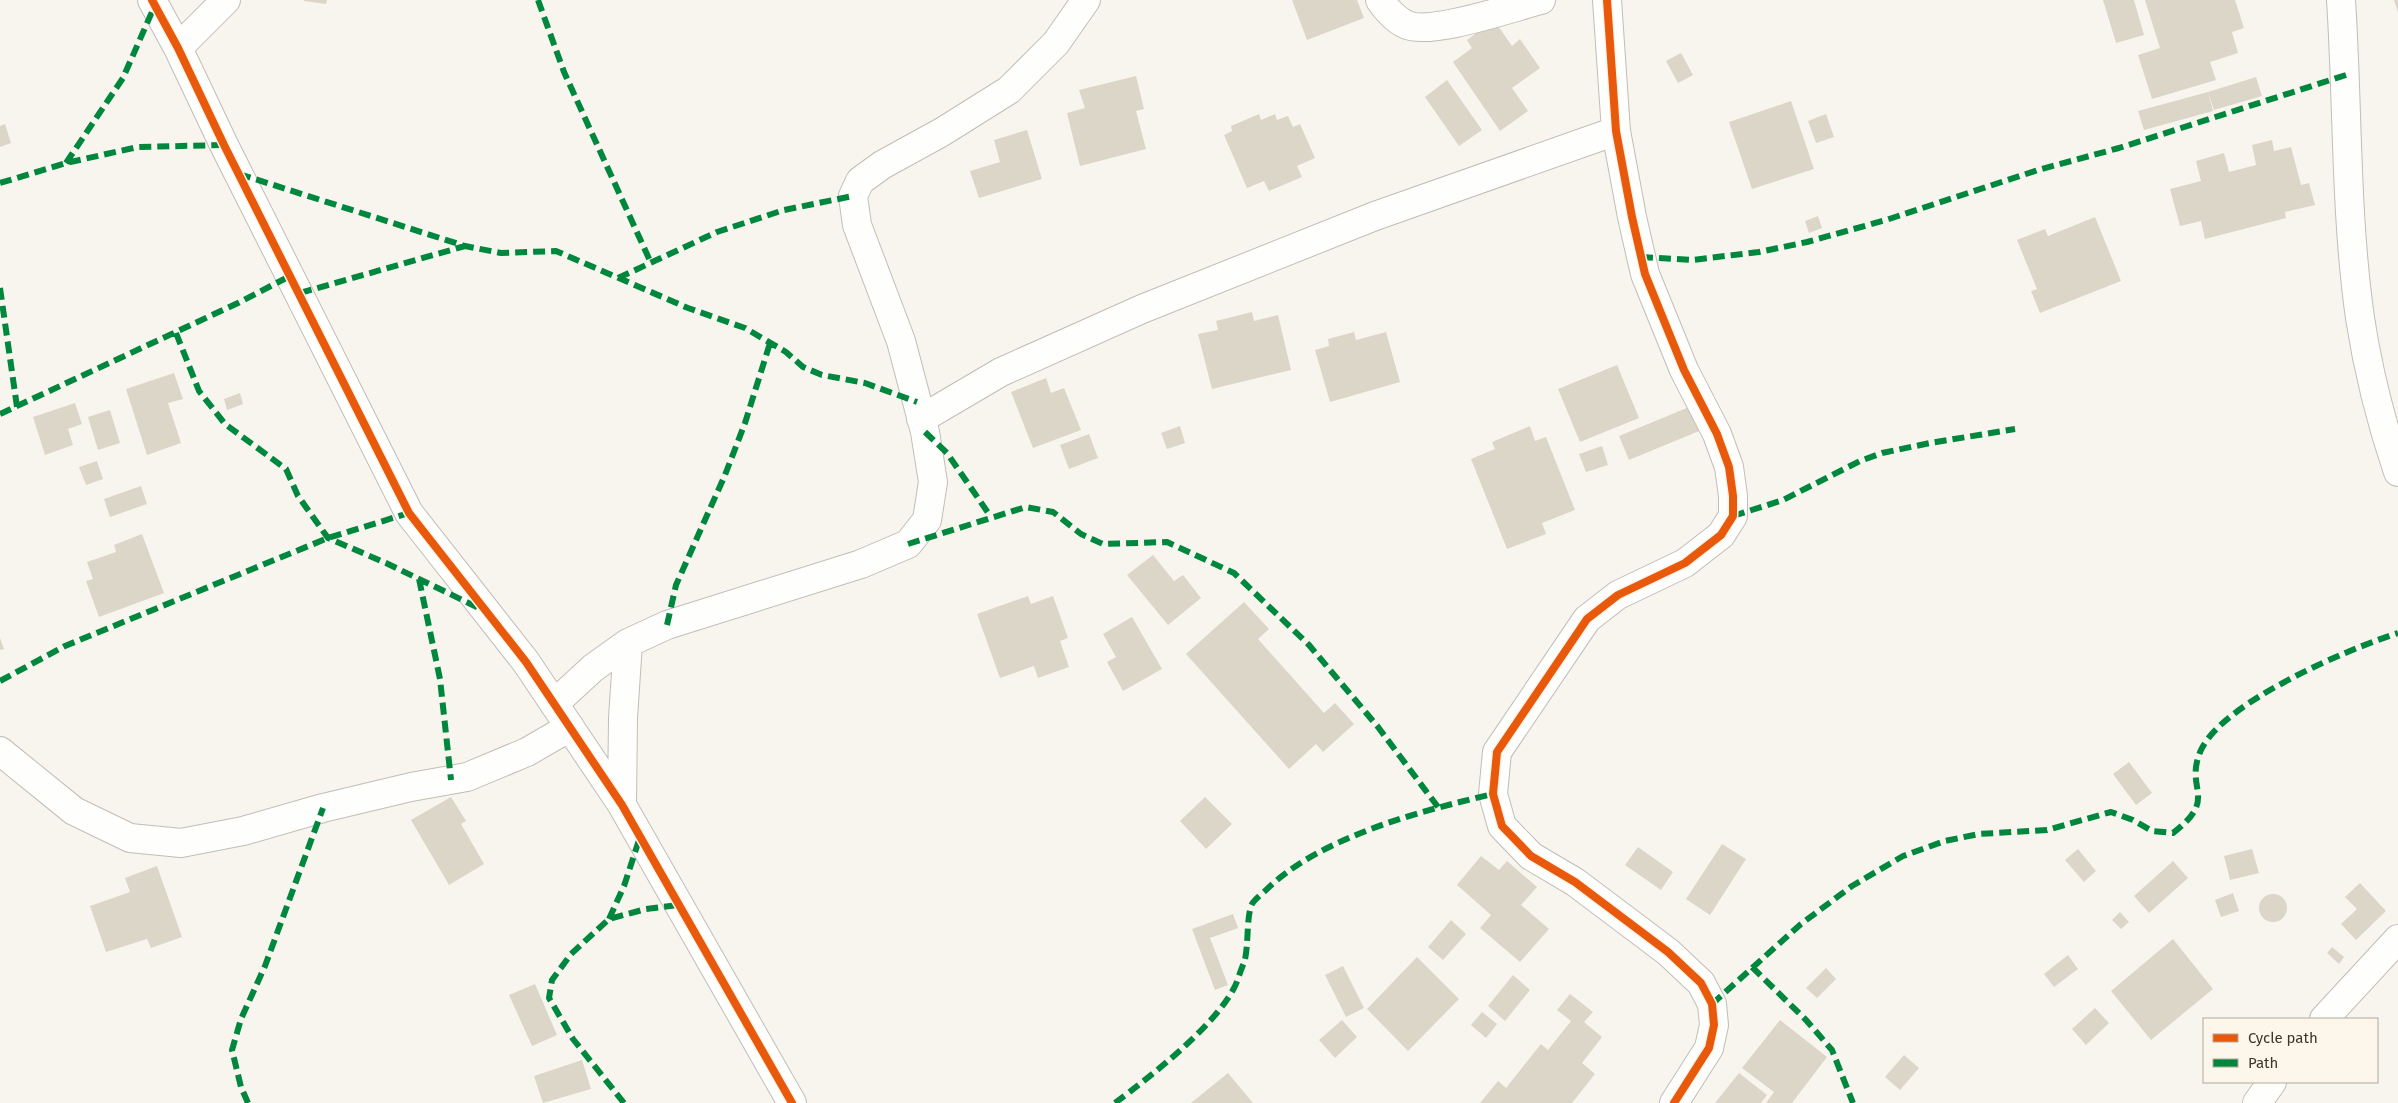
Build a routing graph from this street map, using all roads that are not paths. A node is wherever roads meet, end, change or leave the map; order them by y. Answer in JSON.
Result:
{"nodes":[{"id":1,"x":152,"y":0,"type":"edge"},
{"id":2,"x":226,"y":0,"type":"edge"},
{"id":3,"x":1086,"y":0,"type":"edge"},
{"id":4,"x":1380,"y":0,"type":"edge"},
{"id":5,"x":1540,"y":0,"type":"edge"},
{"id":6,"x":1607,"y":0,"type":"edge"},
{"id":7,"x":2341,"y":0,"type":"edge"},
{"id":8,"x":178,"y":48,"type":"junction"},
{"id":9,"x":1616,"y":131,"type":"junction"},
{"id":10,"x":921,"y":419,"type":"junction"},
{"id":11,"x":2398,"y":472,"type":"edge"},
{"id":12,"x":628,"y":643,"type":"junction"},
{"id":13,"x":554,"y":704,"type":"junction"},
{"id":14,"x":570,"y":727,"type":"junction"},
{"id":15,"x":0,"y":751,"type":"edge"},
{"id":16,"x":622,"y":805,"type":"junction"},
{"id":17,"x":2398,"y":939,"type":"edge"},
{"id":18,"x":2325,"y":1018,"type":"edge"},
{"id":19,"x":2271,"y":1083,"type":"edge"},
{"id":20,"x":792,"y":1103,"type":"edge"},
{"id":21,"x":1674,"y":1103,"type":"edge"},
{"id":22,"x":2257,"y":1103,"type":"edge"}],
"edges":[{"from":1,"to":8,"type":"street"},
{"from":2,"to":8,"type":"street"},
{"from":3,"to":10,"type":"street"},
{"from":4,"to":5,"type":"street"},
{"from":6,"to":9,"type":"street"},
{"from":7,"to":11,"type":"street"},
{"from":8,"to":13,"type":"street"},
{"from":9,"to":10,"type":"street"},
{"from":9,"to":21,"type":"street"},
{"from":10,"to":12,"type":"street"},
{"from":12,"to":13,"type":"street"},
{"from":12,"to":16,"type":"street"},
{"from":13,"to":14,"type":"street"},
{"from":14,"to":15,"type":"street"},
{"from":14,"to":16,"type":"street"},
{"from":16,"to":20,"type":"street"},
{"from":17,"to":18,"type":"street"},
{"from":19,"to":22,"type":"street"}]}
